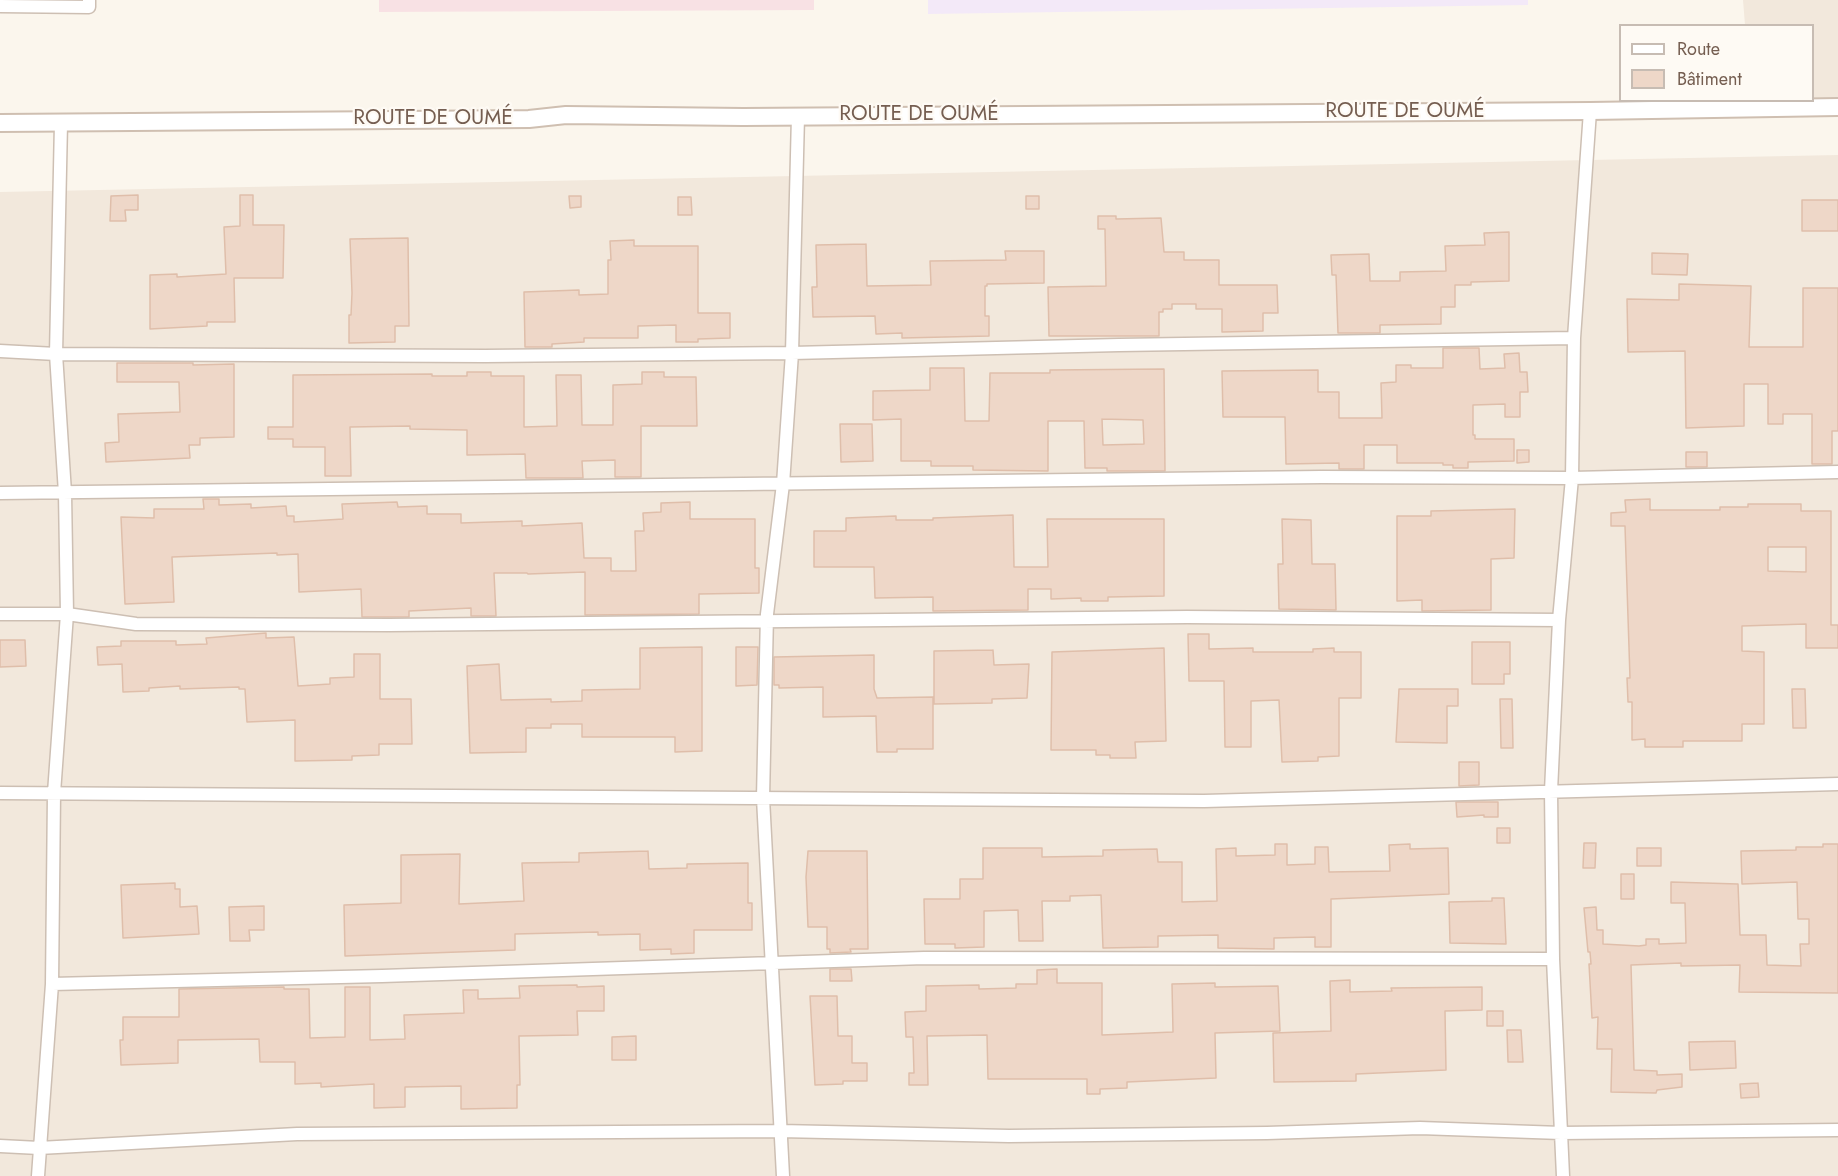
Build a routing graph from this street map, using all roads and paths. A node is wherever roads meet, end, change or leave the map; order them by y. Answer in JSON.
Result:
{"nodes":[{"id":1,"x":88,"y":0,"type":"edge"},
{"id":2,"x":0,"y":6,"type":"edge"},
{"id":3,"x":1838,"y":107,"type":"edge"},
{"id":4,"x":1590,"y":111,"type":"junction"},
{"id":5,"x":798,"y":116,"type":"junction"},
{"id":6,"x":0,"y":123,"type":"edge"},
{"id":7,"x":60,"y":123,"type":"junction"},
{"id":8,"x":1574,"y":338,"type":"junction"},
{"id":9,"x":0,"y":351,"type":"edge"},
{"id":10,"x":792,"y":353,"type":"junction"},
{"id":11,"x":56,"y":354,"type":"junction"},
{"id":12,"x":1838,"y":472,"type":"edge"},
{"id":13,"x":1572,"y":478,"type":"junction"},
{"id":14,"x":783,"y":484,"type":"junction"},
{"id":15,"x":0,"y":493,"type":"edge"},
{"id":16,"x":65,"y":493,"type":"junction"},
{"id":17,"x":0,"y":614,"type":"edge"},
{"id":18,"x":67,"y":614,"type":"junction"},
{"id":19,"x":767,"y":620,"type":"junction"},
{"id":20,"x":1559,"y":620,"type":"junction"},
{"id":21,"x":1838,"y":784,"type":"edge"},
{"id":22,"x":1551,"y":791,"type":"junction"},
{"id":23,"x":0,"y":793,"type":"edge"},
{"id":24,"x":54,"y":793,"type":"junction"},
{"id":25,"x":763,"y":798,"type":"junction"},
{"id":26,"x":1553,"y":959,"type":"junction"},
{"id":27,"x":770,"y":963,"type":"junction"},
{"id":28,"x":52,"y":984,"type":"junction"},
{"id":29,"x":1838,"y":1130,"type":"edge"},
{"id":30,"x":780,"y":1131,"type":"junction"},
{"id":31,"x":1561,"y":1132,"type":"junction"},
{"id":32,"x":0,"y":1146,"type":"edge"},
{"id":33,"x":39,"y":1149,"type":"junction"},
{"id":34,"x":38,"y":1176,"type":"edge"},
{"id":35,"x":783,"y":1176,"type":"edge"},
{"id":36,"x":1563,"y":1176,"type":"edge"}],
"edges":[{"from":1,"to":2,"type":"street"},
{"from":3,"to":4,"type":"street","name":"ROUTE DE OUMÉ"},
{"from":4,"to":5,"type":"street","name":"ROUTE DE OUMÉ"},
{"from":4,"to":8,"type":"street"},
{"from":5,"to":7,"type":"street","name":"ROUTE DE OUMÉ"},
{"from":5,"to":10,"type":"street"},
{"from":6,"to":7,"type":"street","name":"ROUTE DE OUMÉ"},
{"from":7,"to":11,"type":"street"},
{"from":8,"to":10,"type":"street"},
{"from":8,"to":13,"type":"street"},
{"from":9,"to":11,"type":"street"},
{"from":10,"to":11,"type":"street"},
{"from":10,"to":14,"type":"street"},
{"from":11,"to":16,"type":"street"},
{"from":12,"to":13,"type":"street"},
{"from":13,"to":14,"type":"street"},
{"from":13,"to":20,"type":"street"},
{"from":14,"to":16,"type":"street"},
{"from":14,"to":19,"type":"street"},
{"from":15,"to":16,"type":"street"},
{"from":16,"to":18,"type":"street"},
{"from":17,"to":18,"type":"street"},
{"from":18,"to":19,"type":"street"},
{"from":18,"to":24,"type":"street"},
{"from":19,"to":20,"type":"street"},
{"from":19,"to":25,"type":"street"},
{"from":20,"to":22,"type":"street"},
{"from":21,"to":22,"type":"street"},
{"from":22,"to":25,"type":"street"},
{"from":22,"to":26,"type":"street"},
{"from":23,"to":24,"type":"street"},
{"from":24,"to":25,"type":"street"},
{"from":24,"to":28,"type":"street"},
{"from":25,"to":27,"type":"street"},
{"from":26,"to":27,"type":"street"},
{"from":26,"to":31,"type":"street"},
{"from":27,"to":28,"type":"street"},
{"from":27,"to":30,"type":"street"},
{"from":28,"to":33,"type":"street"},
{"from":29,"to":31,"type":"street"},
{"from":30,"to":31,"type":"street"},
{"from":30,"to":33,"type":"street"},
{"from":30,"to":35,"type":"street"},
{"from":31,"to":36,"type":"street"},
{"from":32,"to":33,"type":"street"},
{"from":33,"to":34,"type":"street"}]}
